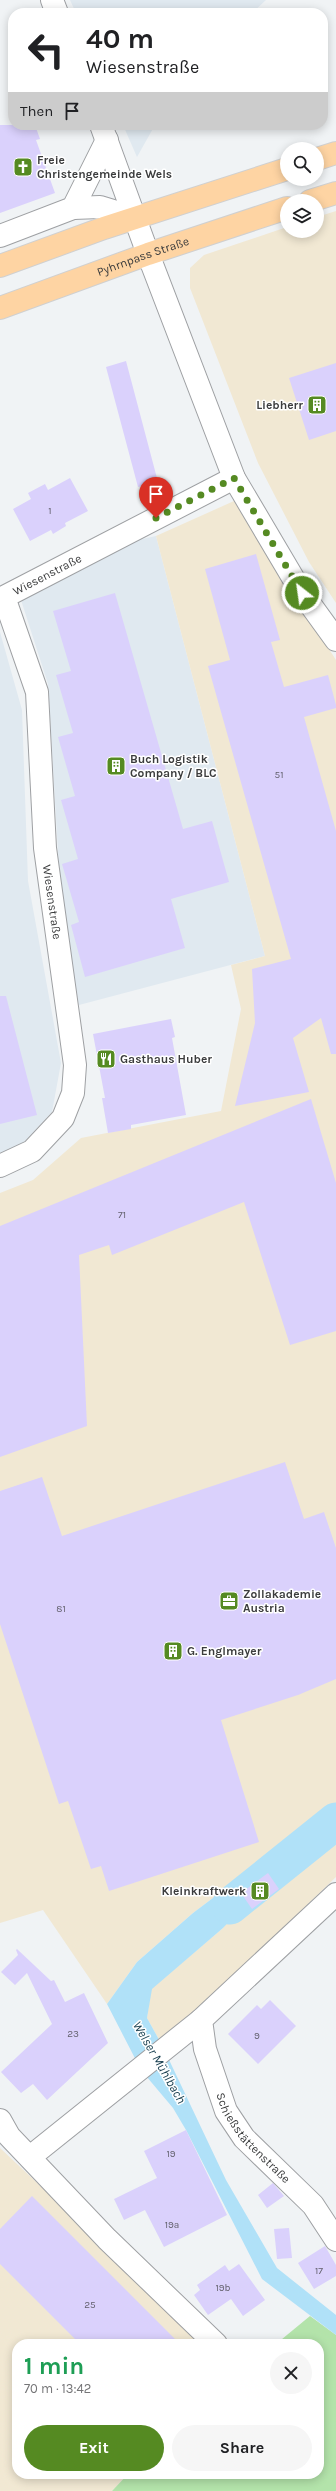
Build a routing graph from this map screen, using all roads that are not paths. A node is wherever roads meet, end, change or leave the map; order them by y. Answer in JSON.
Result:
{"nodes":[{"id":1,"x":104,"y":133,"type":"edge"},
{"id":2,"x":336,"y":153,"type":"edge"},
{"id":3,"x":324,"y":157,"type":"edge"},
{"id":4,"x":280,"y":171,"type":"edge"},
{"id":5,"x":336,"y":193,"type":"edge"},
{"id":6,"x":324,"y":197,"type":"edge"},
{"id":7,"x":73,"y":208,"type":"junction"},
{"id":8,"x":280,"y":210,"type":"edge"},
{"id":9,"x":136,"y":218,"type":"junction"},
{"id":10,"x":0,"y":236,"type":"edge"},
{"id":11,"x":148,"y":254,"type":"junction"},
{"id":12,"x":0,"y":266,"type":"edge"},
{"id":13,"x":0,"y":308,"type":"edge"},
{"id":14,"x":234,"y":478,"type":"junction"},
{"id":15,"x":2,"y":593,"type":"edge"},
{"id":16,"x":336,"y":640,"type":"edge"},
{"id":17,"x":0,"y":1166,"type":"edge"},
{"id":18,"x":336,"y":1894,"type":"edge"},
{"id":19,"x":201,"y":2020,"type":"junction"},
{"id":20,"x":0,"y":2120,"type":"edge"},
{"id":21,"x":30,"y":2157,"type":"junction"},
{"id":22,"x":336,"y":2240,"type":"edge"},
{"id":23,"x":211,"y":2339,"type":"edge"}],
"edges":[{"from":1,"to":7,"type":"street"},
{"from":1,"to":9,"type":"street"},
{"from":2,"to":3,"type":"main road"},
{"from":4,"to":9,"type":"main road"},
{"from":5,"to":6,"type":"main road"},
{"from":7,"to":9,"type":"street"},
{"from":7,"to":10,"type":"street"},
{"from":8,"to":11,"type":"main road","name":"Pyhrnpass Straße"},
{"from":9,"to":11,"type":"street"},
{"from":9,"to":12,"type":"main road"},
{"from":11,"to":13,"type":"main road","name":"Pyhrnpass Straße"},
{"from":11,"to":14,"type":"street"},
{"from":14,"to":15,"type":"street","name":"Wiesenstraße"},
{"from":14,"to":16,"type":"street"},
{"from":15,"to":17,"type":"street","name":"Wiesenstraße"},
{"from":18,"to":19,"type":"street"},
{"from":19,"to":21,"type":"street"},
{"from":19,"to":22,"type":"street","name":"Schießstättenstraße"},
{"from":20,"to":21,"type":"street"},
{"from":21,"to":23,"type":"street"}]}
